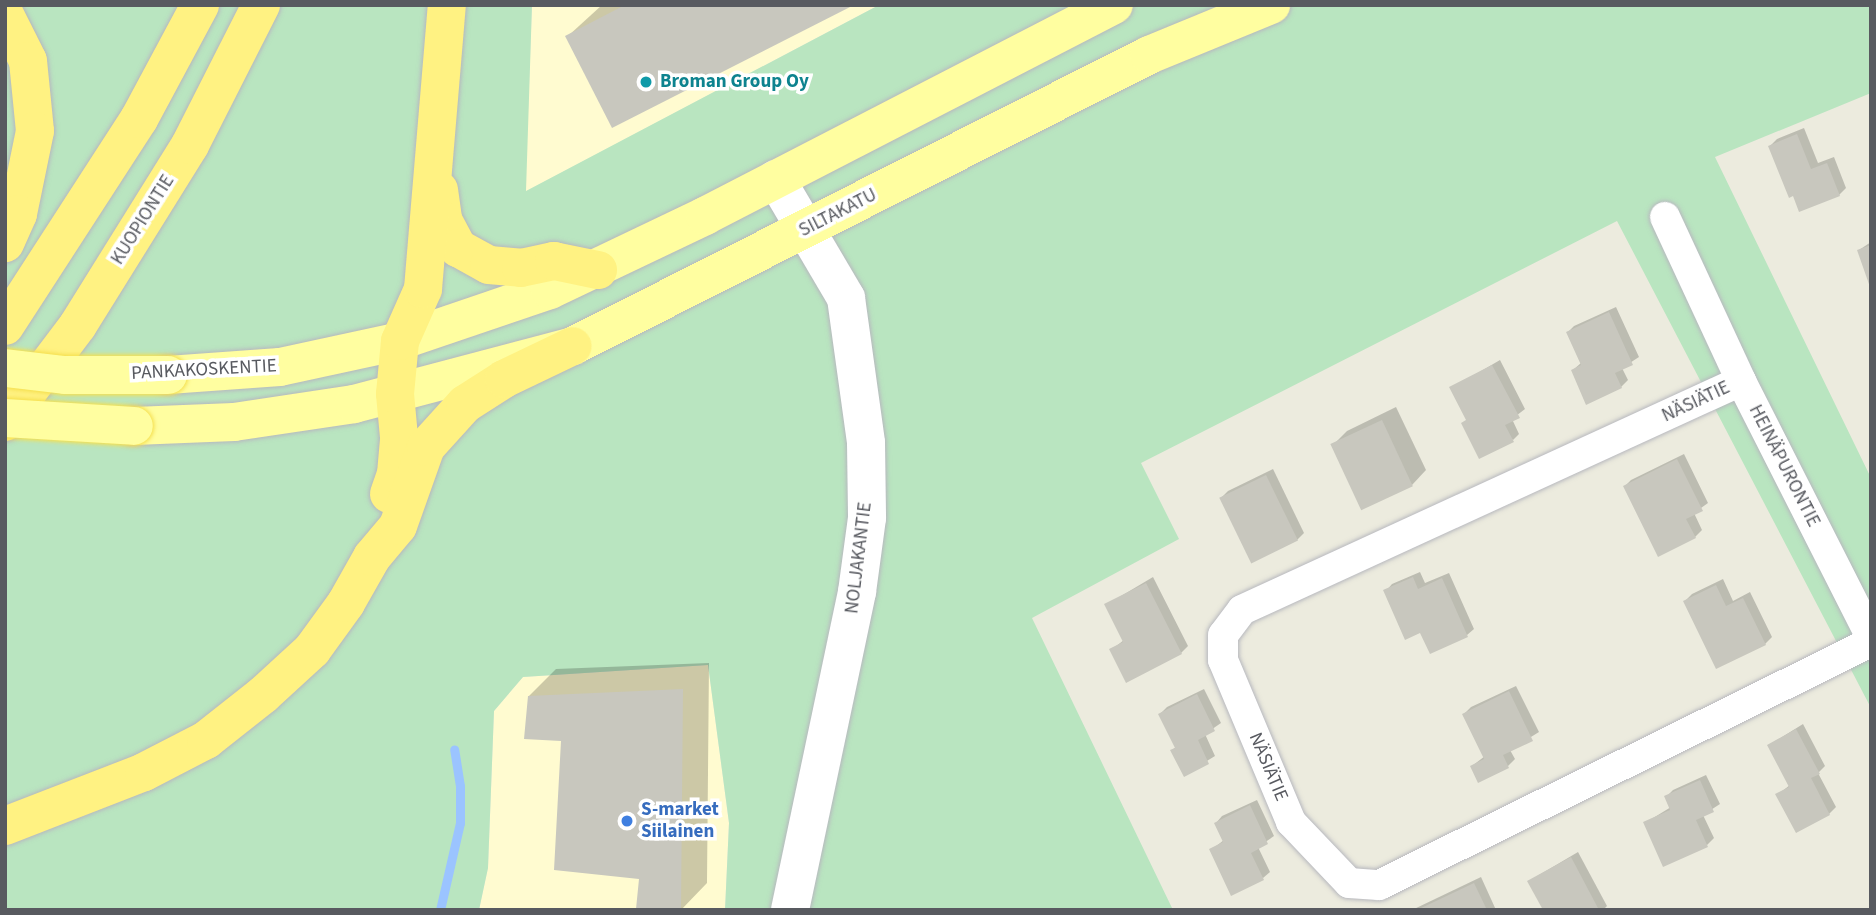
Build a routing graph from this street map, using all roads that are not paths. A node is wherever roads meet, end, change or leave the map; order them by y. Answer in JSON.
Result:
{"nodes":[{"id":1,"x":200,"y":5,"type":"edge"},
{"id":2,"x":261,"y":5,"type":"edge"},
{"id":3,"x":447,"y":5,"type":"edge"},
{"id":4,"x":1114,"y":5,"type":"edge"},
{"id":5,"x":1271,"y":5,"type":"edge"},
{"id":6,"x":5,"y":15,"type":"edge"},
{"id":7,"x":435,"y":160,"type":"junction"},
{"id":8,"x":776,"y":179,"type":"junction"},
{"id":9,"x":1665,"y":217,"type":"dead end"},
{"id":10,"x":806,"y":229,"type":"junction"},
{"id":11,"x":5,"y":243,"type":"edge"},
{"id":12,"x":598,"y":270,"type":"junction"},
{"id":13,"x":5,"y":326,"type":"edge"},
{"id":14,"x":400,"y":341,"type":"junction"},
{"id":15,"x":573,"y":346,"type":"junction"},
{"id":16,"x":5,"y":368,"type":"edge"},
{"id":17,"x":1741,"y":381,"type":"junction"},
{"id":18,"x":395,"y":394,"type":"junction"},
{"id":19,"x":5,"y":420,"type":"edge"},
{"id":20,"x":372,"y":557,"type":"junction"},
{"id":21,"x":1871,"y":637,"type":"edge"},
{"id":22,"x":1871,"y":642,"type":"edge"},
{"id":23,"x":5,"y":826,"type":"edge"},
{"id":24,"x":790,"y":910,"type":"edge"}],
"edges":[{"from":1,"to":13,"type":"highway"},
{"from":2,"to":19,"type":"highway","name":"KUOPIONTIE"},
{"from":3,"to":7,"type":"highway"},
{"from":4,"to":8,"type":"main road"},
{"from":5,"to":10,"type":"main road","name":"SILTAKATU"},
{"from":6,"to":11,"type":"highway"},
{"from":7,"to":12,"type":"highway"},
{"from":7,"to":14,"type":"highway"},
{"from":8,"to":10,"type":"main road","name":"NOLJAKANTIE"},
{"from":8,"to":12,"type":"main road"},
{"from":9,"to":17,"type":"street","name":"HEINÄPURONTIE"},
{"from":10,"to":15,"type":"main road","name":"SILTAKATU"},
{"from":10,"to":24,"type":"main road","name":"NOLJAKANTIE"},
{"from":12,"to":14,"type":"main road"},
{"from":14,"to":16,"type":"main road","name":"PANKAKOSKENTIE","bridge":true},
{"from":14,"to":18,"type":"highway"},
{"from":15,"to":18,"type":"main road","name":"SILTAKATU"},
{"from":15,"to":20,"type":"highway"},
{"from":17,"to":21,"type":"street","name":"HEINÄPURONTIE"},
{"from":17,"to":22,"type":"street","name":"NÄSIÄTIE"},
{"from":18,"to":19,"type":"main road","bridge":true},
{"from":18,"to":20,"type":"highway"},
{"from":20,"to":23,"type":"highway"}]}
